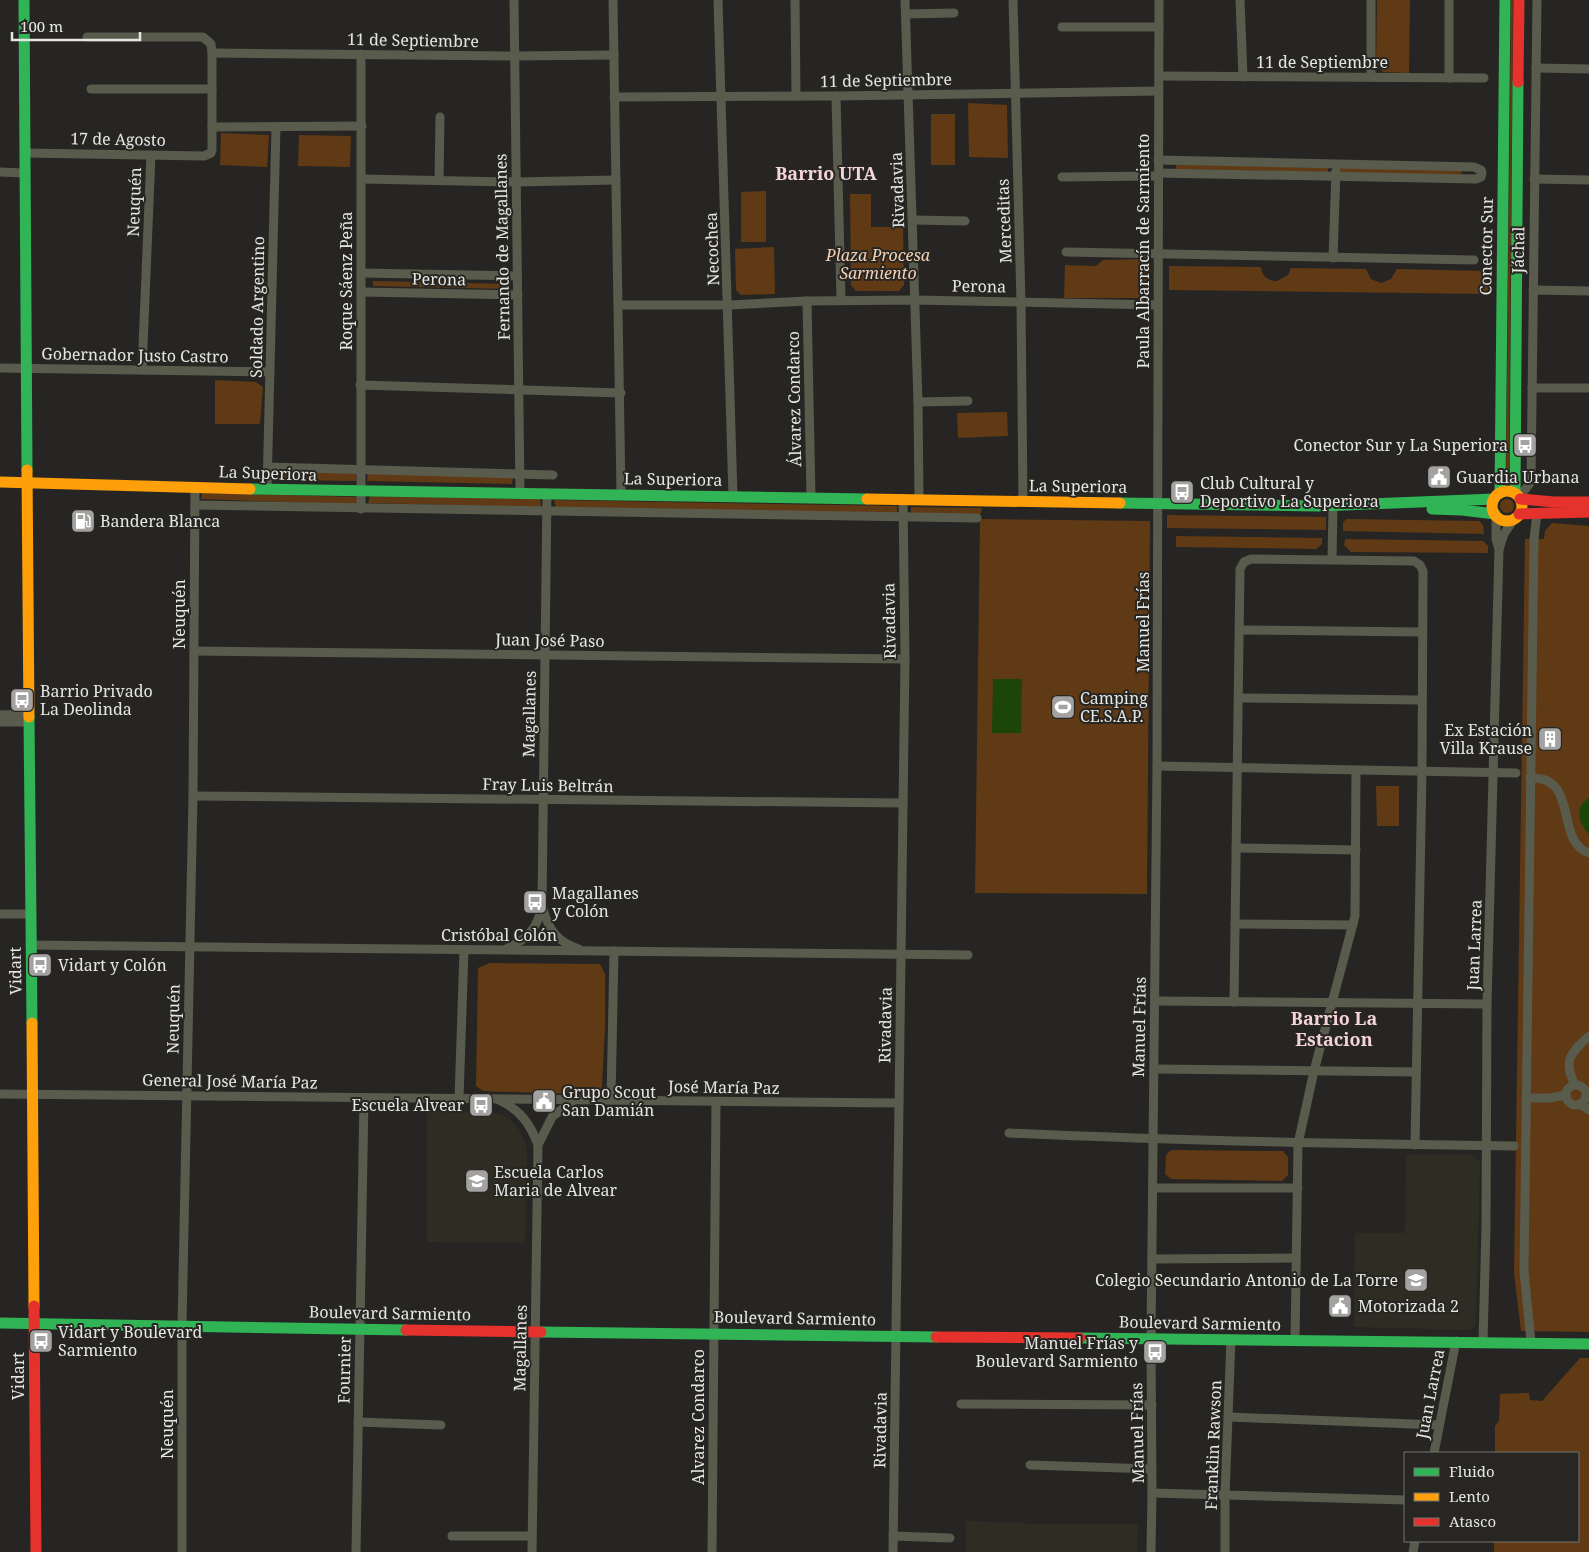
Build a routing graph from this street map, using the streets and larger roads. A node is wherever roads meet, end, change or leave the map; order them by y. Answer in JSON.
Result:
{"nodes":[{"id":1,"x":24,"y":0,"type":"edge"},
{"id":2,"x":514,"y":0,"type":"edge"},
{"id":3,"x":613,"y":0,"type":"edge"},
{"id":4,"x":718,"y":0,"type":"edge"},
{"id":5,"x":795,"y":0,"type":"edge"},
{"id":6,"x":905,"y":0,"type":"edge"},
{"id":7,"x":1013,"y":0,"type":"edge"},
{"id":8,"x":1159,"y":0,"type":"edge"},
{"id":9,"x":1240,"y":0,"type":"edge"},
{"id":10,"x":1371,"y":0,"type":"edge"},
{"id":11,"x":1449,"y":0,"type":"edge"},
{"id":12,"x":1505,"y":0,"type":"edge"},
{"id":13,"x":1519,"y":0,"type":"edge"},
{"id":14,"x":1537,"y":0,"type":"edge"},
{"id":15,"x":954,"y":13,"type":"dead end"},
{"id":16,"x":906,"y":14,"type":"junction"},
{"id":17,"x":1062,"y":27,"type":"dead end"},
{"id":18,"x":1159,"y":27,"type":"junction"},
{"id":19,"x":87,"y":37,"type":"dead end"},
{"id":20,"x":212,"y":53,"type":"junction"},
{"id":21,"x":361,"y":54,"type":"junction"},
{"id":22,"x":614,"y":55,"type":"junction"},
{"id":23,"x":514,"y":56,"type":"junction"},
{"id":24,"x":1536,"y":68,"type":"junction"},
{"id":25,"x":1589,"y":69,"type":"edge"},
{"id":26,"x":1159,"y":76,"type":"junction"},
{"id":27,"x":1243,"y":76,"type":"junction"},
{"id":28,"x":1371,"y":77,"type":"junction"},
{"id":29,"x":1448,"y":78,"type":"junction"},
{"id":30,"x":1484,"y":78,"type":"dead end"},
{"id":31,"x":91,"y":89,"type":"dead end"},
{"id":32,"x":212,"y":89,"type":"junction"},
{"id":33,"x":1159,"y":91,"type":"junction"},
{"id":34,"x":1016,"y":93,"type":"junction"},
{"id":35,"x":909,"y":95,"type":"junction"},
{"id":36,"x":796,"y":96,"type":"junction"},
{"id":37,"x":836,"y":96,"type":"junction"},
{"id":38,"x":614,"y":97,"type":"junction"},
{"id":39,"x":722,"y":97,"type":"junction"},
{"id":40,"x":440,"y":117,"type":"dead end"},
{"id":41,"x":362,"y":126,"type":"junction"},
{"id":42,"x":212,"y":127,"type":"junction"},
{"id":43,"x":276,"y":127,"type":"junction"},
{"id":44,"x":25,"y":153,"type":"junction"},
{"id":45,"x":151,"y":155,"type":"junction"},
{"id":46,"x":1158,"y":160,"type":"junction"},
{"id":47,"x":1336,"y":164,"type":"junction"},
{"id":48,"x":0,"y":172,"type":"edge"},
{"id":49,"x":25,"y":173,"type":"junction"},
{"id":50,"x":1158,"y":174,"type":"junction"},
{"id":51,"x":1336,"y":176,"type":"junction"},
{"id":52,"x":1062,"y":177,"type":"dead end"},
{"id":53,"x":362,"y":179,"type":"junction"},
{"id":54,"x":1534,"y":179,"type":"junction"},
{"id":55,"x":438,"y":180,"type":"junction"},
{"id":56,"x":616,"y":180,"type":"junction"},
{"id":57,"x":1589,"y":180,"type":"edge"},
{"id":58,"x":516,"y":182,"type":"junction"},
{"id":59,"x":913,"y":220,"type":"junction"},
{"id":60,"x":966,"y":222,"type":"dead end"},
{"id":61,"x":1066,"y":252,"type":"dead end"},
{"id":62,"x":1158,"y":253,"type":"junction"},
{"id":63,"x":1333,"y":258,"type":"junction"},
{"id":64,"x":1474,"y":260,"type":"dead end"},
{"id":65,"x":361,"y":273,"type":"junction"},
{"id":66,"x":518,"y":276,"type":"junction"},
{"id":67,"x":1533,"y":290,"type":"junction"},
{"id":68,"x":1589,"y":291,"type":"edge"},
{"id":69,"x":361,"y":292,"type":"junction"},
{"id":70,"x":518,"y":295,"type":"junction"},
{"id":71,"x":841,"y":300,"type":"junction"},
{"id":72,"x":915,"y":300,"type":"junction"},
{"id":73,"x":807,"y":301,"type":"junction"},
{"id":74,"x":1021,"y":302,"type":"junction"},
{"id":75,"x":729,"y":304,"type":"junction"},
{"id":76,"x":619,"y":305,"type":"junction"},
{"id":77,"x":1158,"y":305,"type":"junction"},
{"id":78,"x":0,"y":368,"type":"edge"},
{"id":79,"x":26,"y":368,"type":"junction"},
{"id":80,"x":142,"y":370,"type":"junction"},
{"id":81,"x":270,"y":372,"type":"junction"},
{"id":82,"x":360,"y":385,"type":"junction"},
{"id":83,"x":1532,"y":388,"type":"junction"},
{"id":84,"x":1589,"y":388,"type":"edge"},
{"id":85,"x":519,"y":390,"type":"junction"},
{"id":86,"x":621,"y":393,"type":"junction"},
{"id":87,"x":968,"y":401,"type":"dead end"},
{"id":88,"x":918,"y":402,"type":"junction"},
{"id":89,"x":268,"y":467,"type":"junction"},
{"id":90,"x":360,"y":470,"type":"junction"},
{"id":91,"x":520,"y":474,"type":"junction"},
{"id":92,"x":553,"y":475,"type":"dead end"},
{"id":93,"x":0,"y":482,"type":"edge"},
{"id":94,"x":27,"y":482,"type":"junction"},
{"id":95,"x":195,"y":487,"type":"junction"},
{"id":96,"x":267,"y":489,"type":"junction"},
{"id":97,"x":361,"y":492,"type":"junction"},
{"id":98,"x":520,"y":493,"type":"junction"},
{"id":99,"x":547,"y":493,"type":"junction"},
{"id":100,"x":621,"y":494,"type":"junction"},
{"id":101,"x":734,"y":496,"type":"junction"},
{"id":102,"x":1497,"y":496,"type":"junction"},
{"id":103,"x":1518,"y":496,"type":"junction"},
{"id":104,"x":811,"y":497,"type":"junction"},
{"id":105,"x":903,"y":499,"type":"junction"},
{"id":106,"x":919,"y":499,"type":"junction"},
{"id":107,"x":1023,"y":501,"type":"junction"},
{"id":108,"x":1589,"y":502,"type":"edge"},
{"id":109,"x":1158,"y":503,"type":"junction"},
{"id":110,"x":195,"y":506,"type":"junction"},
{"id":111,"x":1333,"y":506,"type":"junction"},
{"id":112,"x":1345,"y":506,"type":"junction"},
{"id":113,"x":361,"y":509,"type":"junction"},
{"id":114,"x":547,"y":512,"type":"junction"},
{"id":115,"x":1589,"y":512,"type":"edge"},
{"id":116,"x":1537,"y":513,"type":"junction"},
{"id":117,"x":1496,"y":515,"type":"junction"},
{"id":118,"x":1516,"y":516,"type":"junction"},
{"id":119,"x":903,"y":517,"type":"junction"},
{"id":120,"x":976,"y":518,"type":"dead end"},
{"id":121,"x":1499,"y":549,"type":"junction"},
{"id":122,"x":1332,"y":560,"type":"junction"},
{"id":123,"x":1240,"y":630,"type":"junction"},
{"id":124,"x":1422,"y":632,"type":"junction"},
{"id":125,"x":194,"y":651,"type":"junction"},
{"id":126,"x":545,"y":655,"type":"junction"},
{"id":127,"x":905,"y":659,"type":"junction"},
{"id":128,"x":1239,"y":698,"type":"junction"},
{"id":129,"x":1421,"y":700,"type":"junction"},
{"id":130,"x":0,"y":715,"type":"edge"},
{"id":131,"x":28,"y":718,"type":"junction"},
{"id":132,"x":0,"y":722,"type":"edge"},
{"id":133,"x":1157,"y":766,"type":"junction"},
{"id":134,"x":1238,"y":767,"type":"junction"},
{"id":135,"x":1356,"y":771,"type":"junction"},
{"id":136,"x":1422,"y":772,"type":"junction"},
{"id":137,"x":1494,"y":772,"type":"junction"},
{"id":138,"x":1516,"y":773,"type":"dead end"},
{"id":139,"x":1530,"y":778,"type":"junction"},
{"id":140,"x":193,"y":796,"type":"junction"},
{"id":141,"x":543,"y":800,"type":"junction"},
{"id":142,"x":903,"y":803,"type":"junction"},
{"id":143,"x":1236,"y":848,"type":"junction"},
{"id":144,"x":1356,"y":850,"type":"junction"},
{"id":145,"x":1589,"y":853,"type":"edge"},
{"id":146,"x":542,"y":906,"type":"junction"},
{"id":147,"x":0,"y":914,"type":"edge"},
{"id":148,"x":30,"y":914,"type":"junction"},
{"id":149,"x":1236,"y":924,"type":"junction"},
{"id":150,"x":1353,"y":926,"type":"junction"},
{"id":151,"x":30,"y":945,"type":"junction"},
{"id":152,"x":190,"y":946,"type":"junction"},
{"id":153,"x":464,"y":950,"type":"junction"},
{"id":154,"x":504,"y":950,"type":"junction"},
{"id":155,"x":586,"y":951,"type":"junction"},
{"id":156,"x":614,"y":951,"type":"junction"},
{"id":157,"x":901,"y":954,"type":"junction"},
{"id":158,"x":968,"y":955,"type":"dead end"},
{"id":159,"x":1155,"y":1001,"type":"junction"},
{"id":160,"x":1234,"y":1002,"type":"junction"},
{"id":161,"x":1333,"y":1003,"type":"junction"},
{"id":162,"x":1417,"y":1004,"type":"junction"},
{"id":163,"x":1487,"y":1004,"type":"junction"},
{"id":164,"x":1589,"y":1036,"type":"edge"},
{"id":165,"x":1154,"y":1069,"type":"junction"},
{"id":166,"x":1314,"y":1071,"type":"junction"},
{"id":167,"x":1416,"y":1072,"type":"junction"},
{"id":168,"x":1575,"y":1085,"type":"junction"},
{"id":169,"x":0,"y":1094,"type":"edge"},
{"id":170,"x":33,"y":1094,"type":"junction"},
{"id":171,"x":1566,"y":1095,"type":"junction"},
{"id":172,"x":187,"y":1096,"type":"junction"},
{"id":173,"x":364,"y":1098,"type":"junction"},
{"id":174,"x":1526,"y":1098,"type":"junction"},
{"id":175,"x":459,"y":1099,"type":"junction"},
{"id":176,"x":496,"y":1099,"type":"junction"},
{"id":177,"x":574,"y":1100,"type":"junction"},
{"id":178,"x":611,"y":1100,"type":"junction"},
{"id":179,"x":716,"y":1102,"type":"junction"},
{"id":180,"x":899,"y":1104,"type":"junction"},
{"id":181,"x":1580,"y":1104,"type":"junction"},
{"id":182,"x":1589,"y":1110,"type":"edge"},
{"id":183,"x":1009,"y":1133,"type":"dead end"},
{"id":184,"x":1153,"y":1140,"type":"junction"},
{"id":185,"x":1298,"y":1144,"type":"junction"},
{"id":186,"x":538,"y":1145,"type":"junction"},
{"id":187,"x":1415,"y":1145,"type":"junction"},
{"id":188,"x":1486,"y":1146,"type":"junction"},
{"id":189,"x":1514,"y":1146,"type":"dead end"},
{"id":190,"x":1153,"y":1188,"type":"junction"},
{"id":191,"x":1298,"y":1188,"type":"junction"},
{"id":192,"x":1296,"y":1258,"type":"junction"},
{"id":193,"x":1152,"y":1259,"type":"junction"},
{"id":194,"x":0,"y":1323,"type":"edge"},
{"id":195,"x":35,"y":1323,"type":"junction"},
{"id":196,"x":182,"y":1326,"type":"junction"},
{"id":197,"x":360,"y":1329,"type":"junction"},
{"id":198,"x":535,"y":1332,"type":"junction"},
{"id":199,"x":713,"y":1334,"type":"junction"},
{"id":200,"x":896,"y":1336,"type":"junction"},
{"id":201,"x":1151,"y":1338,"type":"junction"},
{"id":202,"x":1231,"y":1339,"type":"junction"},
{"id":203,"x":1295,"y":1340,"type":"junction"},
{"id":204,"x":1456,"y":1342,"type":"junction"},
{"id":205,"x":1483,"y":1342,"type":"junction"},
{"id":206,"x":1531,"y":1342,"type":"junction"},
{"id":207,"x":1589,"y":1344,"type":"edge"},
{"id":208,"x":961,"y":1404,"type":"dead end"},
{"id":209,"x":1152,"y":1405,"type":"junction"},
{"id":210,"x":1229,"y":1417,"type":"junction"},
{"id":211,"x":358,"y":1422,"type":"junction"},
{"id":212,"x":441,"y":1425,"type":"dead end"},
{"id":213,"x":1439,"y":1425,"type":"junction"},
{"id":214,"x":1434,"y":1452,"type":"edge"},
{"id":215,"x":1030,"y":1465,"type":"dead end"},
{"id":216,"x":1152,"y":1469,"type":"junction"},
{"id":217,"x":1152,"y":1493,"type":"junction"},
{"id":218,"x":1225,"y":1495,"type":"junction"},
{"id":219,"x":1404,"y":1500,"type":"edge"},
{"id":220,"x":452,"y":1536,"type":"dead end"},
{"id":221,"x":532,"y":1536,"type":"junction"},
{"id":222,"x":893,"y":1536,"type":"junction"},
{"id":223,"x":950,"y":1538,"type":"dead end"},
{"id":224,"x":36,"y":1552,"type":"edge"},
{"id":225,"x":182,"y":1552,"type":"edge"},
{"id":226,"x":356,"y":1552,"type":"edge"},
{"id":227,"x":532,"y":1552,"type":"edge"},
{"id":228,"x":712,"y":1552,"type":"edge"},
{"id":229,"x":893,"y":1552,"type":"edge"},
{"id":230,"x":1151,"y":1552,"type":"edge"},
{"id":231,"x":1225,"y":1552,"type":"edge"}],
"edges":[{"from":1,"to":44,"type":"street","name":"Vidart"},
{"from":2,"to":23,"type":"street","name":"Fernando de Magallanes"},
{"from":3,"to":22,"type":"street"},
{"from":4,"to":39,"type":"street","name":"Necochea"},
{"from":5,"to":36,"type":"street"},
{"from":6,"to":16,"type":"street","name":"Rivadavia"},
{"from":7,"to":34,"type":"street","name":"Merceditas"},
{"from":8,"to":18,"type":"street","name":"Paula Albarracín de Sarmiento"},
{"from":9,"to":27,"type":"street"},
{"from":10,"to":28,"type":"street"},
{"from":11,"to":29,"type":"street"},
{"from":12,"to":102,"type":"street","name":"Conector Sur"},
{"from":13,"to":103,"type":"street","name":"Conector Sur"},
{"from":14,"to":24,"type":"street","name":"Jáchal"},
{"from":15,"to":16,"type":"street"},
{"from":16,"to":35,"type":"street","name":"Rivadavia"},
{"from":17,"to":18,"type":"street"},
{"from":18,"to":26,"type":"street","name":"Paula Albarracín de Sarmiento"},
{"from":19,"to":20,"type":"street"},
{"from":20,"to":21,"type":"street","name":"11 de Septiembre"},
{"from":20,"to":32,"type":"street"},
{"from":21,"to":23,"type":"street","name":"11 de Septiembre"},
{"from":21,"to":41,"type":"street","name":"Roque Sáenz Peña"},
{"from":22,"to":23,"type":"street","name":"11 de Septiembre"},
{"from":22,"to":38,"type":"street"},
{"from":23,"to":58,"type":"street","name":"Fernando de Magallanes"},
{"from":24,"to":25,"type":"street"},
{"from":24,"to":54,"type":"street","name":"Jáchal"},
{"from":26,"to":27,"type":"street","name":"11 de Septiembre"},
{"from":26,"to":33,"type":"street","name":"Paula Albarracín de Sarmiento"},
{"from":27,"to":28,"type":"street","name":"11 de Septiembre"},
{"from":28,"to":29,"type":"street","name":"11 de Septiembre"},
{"from":29,"to":30,"type":"street","name":"11 de Septiembre"},
{"from":31,"to":32,"type":"street"},
{"from":32,"to":42,"type":"street"},
{"from":33,"to":34,"type":"street","name":"11 de Septiembre"},
{"from":33,"to":46,"type":"street","name":"Paula Albarracín de Sarmiento"},
{"from":34,"to":35,"type":"street","name":"11 de Septiembre"},
{"from":34,"to":74,"type":"street","name":"Merceditas"},
{"from":35,"to":37,"type":"street","name":"11 de Septiembre"},
{"from":35,"to":59,"type":"street","name":"Rivadavia"},
{"from":36,"to":37,"type":"street","name":"11 de Septiembre"},
{"from":36,"to":39,"type":"street","name":"11 de Septiembre"},
{"from":37,"to":71,"type":"street"},
{"from":38,"to":39,"type":"street","name":"11 de Septiembre"},
{"from":38,"to":56,"type":"street"},
{"from":39,"to":75,"type":"street","name":"Necochea"},
{"from":40,"to":55,"type":"street"},
{"from":41,"to":43,"type":"street"},
{"from":41,"to":53,"type":"street","name":"Roque Sáenz Peña"},
{"from":42,"to":43,"type":"street"},
{"from":42,"to":45,"type":"street","name":"17 de Agosto"},
{"from":43,"to":81,"type":"street","name":"Soldado Argentino"},
{"from":44,"to":45,"type":"street","name":"17 de Agosto"},
{"from":44,"to":49,"type":"street","name":"Vidart"},
{"from":45,"to":80,"type":"street","name":"Neuquén"},
{"from":46,"to":47,"type":"street"},
{"from":46,"to":50,"type":"street","name":"Paula Albarracín de Sarmiento"},
{"from":47,"to":51,"type":"street"},
{"from":47,"to":51,"type":"street"},
{"from":48,"to":49,"type":"street"},
{"from":49,"to":79,"type":"street","name":"Vidart"},
{"from":50,"to":51,"type":"street"},
{"from":50,"to":52,"type":"street"},
{"from":50,"to":62,"type":"street","name":"Paula Albarracín de Sarmiento"},
{"from":51,"to":63,"type":"street"},
{"from":53,"to":55,"type":"street"},
{"from":53,"to":65,"type":"street","name":"Roque Sáenz Peña"},
{"from":54,"to":57,"type":"street"},
{"from":54,"to":67,"type":"street","name":"Jáchal"},
{"from":55,"to":58,"type":"street"},
{"from":56,"to":58,"type":"street"},
{"from":56,"to":76,"type":"street"},
{"from":58,"to":66,"type":"street","name":"Fernando de Magallanes"},
{"from":59,"to":60,"type":"street"},
{"from":59,"to":72,"type":"street","name":"Rivadavia"},
{"from":61,"to":62,"type":"street"},
{"from":62,"to":63,"type":"street"},
{"from":62,"to":77,"type":"street","name":"Paula Albarracín de Sarmiento"},
{"from":63,"to":64,"type":"street"},
{"from":65,"to":66,"type":"street","name":"Perona"},
{"from":65,"to":69,"type":"street","name":"Roque Sáenz Peña"},
{"from":66,"to":70,"type":"street","name":"Fernando de Magallanes"},
{"from":67,"to":68,"type":"street"},
{"from":67,"to":83,"type":"street","name":"Jáchal"},
{"from":69,"to":70,"type":"street","name":"Perona"},
{"from":69,"to":82,"type":"street","name":"Roque Sáenz Peña"},
{"from":70,"to":85,"type":"street","name":"Fernando de Magallanes"},
{"from":71,"to":72,"type":"street","name":"Perona"},
{"from":71,"to":73,"type":"street","name":"Perona"},
{"from":72,"to":74,"type":"street","name":"Perona"},
{"from":72,"to":88,"type":"street","name":"Rivadavia"},
{"from":73,"to":75,"type":"street","name":"Perona"},
{"from":73,"to":104,"type":"street","name":"Álvarez Condarco"},
{"from":74,"to":77,"type":"street","name":"Perona"},
{"from":74,"to":107,"type":"street","name":"Merceditas"},
{"from":75,"to":76,"type":"street","name":"Perona"},
{"from":75,"to":101,"type":"street","name":"Necochea"},
{"from":76,"to":86,"type":"street"},
{"from":77,"to":109,"type":"street","name":"Paula Albarracín de Sarmiento"},
{"from":78,"to":79,"type":"street","name":"Gobernador Justo Castro"},
{"from":79,"to":80,"type":"street","name":"Gobernador Justo Castro"},
{"from":79,"to":94,"type":"street","name":"Vidart"},
{"from":80,"to":81,"type":"street","name":"Gobernador Justo Castro"},
{"from":81,"to":89,"type":"street","name":"Soldado Argentino"},
{"from":82,"to":85,"type":"street"},
{"from":82,"to":90,"type":"street","name":"Roque Sáenz Peña"},
{"from":83,"to":84,"type":"street"},
{"from":83,"to":103,"type":"street","name":"Jáchal"},
{"from":85,"to":86,"type":"street"},
{"from":85,"to":91,"type":"street","name":"Fernando de Magallanes"},
{"from":86,"to":100,"type":"street"},
{"from":87,"to":88,"type":"street"},
{"from":88,"to":106,"type":"street","name":"Rivadavia"},
{"from":89,"to":90,"type":"street"},
{"from":89,"to":96,"type":"street","name":"Soldado Argentino"},
{"from":90,"to":91,"type":"street"},
{"from":90,"to":97,"type":"street","name":"Roque Sáenz Peña"},
{"from":91,"to":92,"type":"street"},
{"from":91,"to":98,"type":"street","name":"Fernando de Magallanes"},
{"from":93,"to":94,"type":"street","name":"La Superiora"},
{"from":94,"to":95,"type":"street","name":"La Superiora"},
{"from":94,"to":131,"type":"street","name":"Vidart"},
{"from":95,"to":96,"type":"street","name":"La Superiora"},
{"from":95,"to":110,"type":"street","name":"Neuquén"},
{"from":96,"to":97,"type":"street","name":"La Superiora"},
{"from":97,"to":98,"type":"street","name":"La Superiora"},
{"from":97,"to":113,"type":"street","name":"Roque Sáenz Peña"},
{"from":98,"to":99,"type":"street","name":"La Superiora"},
{"from":99,"to":100,"type":"street","name":"La Superiora"},
{"from":99,"to":114,"type":"street","name":"Magallanes"},
{"from":100,"to":101,"type":"street","name":"La Superiora"},
{"from":101,"to":104,"type":"street","name":"La Superiora"},
{"from":102,"to":103,"type":"street"},
{"from":102,"to":112,"type":"street","name":"La Superiora"},
{"from":102,"to":117,"type":"street"},
{"from":103,"to":108,"type":"street"},
{"from":103,"to":118,"type":"street"},
{"from":104,"to":105,"type":"street","name":"La Superiora"},
{"from":105,"to":106,"type":"street","name":"La Superiora"},
{"from":105,"to":119,"type":"street","name":"Rivadavia"},
{"from":106,"to":107,"type":"street","name":"La Superiora"},
{"from":107,"to":109,"type":"street","name":"La Superiora"},
{"from":109,"to":111,"type":"street","name":"La Superiora"},
{"from":109,"to":133,"type":"street","name":"Manuel Frías"},
{"from":110,"to":113,"type":"street"},
{"from":110,"to":125,"type":"street","name":"Neuquén"},
{"from":111,"to":112,"type":"street","name":"La Superiora"},
{"from":111,"to":122,"type":"street"},
{"from":112,"to":117,"type":"street","name":"La Superiora"},
{"from":113,"to":114,"type":"street"},
{"from":114,"to":119,"type":"street"},
{"from":114,"to":126,"type":"street","name":"Magallanes"},
{"from":115,"to":116,"type":"street"},
{"from":116,"to":118,"type":"street"},
{"from":116,"to":139,"type":"street"},
{"from":117,"to":118,"type":"street"},
{"from":117,"to":121,"type":"street","name":"Juan Larrea"},
{"from":118,"to":121,"type":"street","name":"Juan Larrea"},
{"from":119,"to":120,"type":"street"},
{"from":119,"to":127,"type":"street","name":"Rivadavia"},
{"from":121,"to":137,"type":"street","name":"Juan Larrea"},
{"from":122,"to":123,"type":"street"},
{"from":122,"to":124,"type":"street"},
{"from":123,"to":124,"type":"street"},
{"from":123,"to":128,"type":"street"},
{"from":124,"to":129,"type":"street"},
{"from":125,"to":126,"type":"street","name":"Juan José Paso"},
{"from":125,"to":140,"type":"street","name":"Neuquén"},
{"from":126,"to":127,"type":"street","name":"Juan José Paso"},
{"from":126,"to":141,"type":"street","name":"Magallanes"},
{"from":127,"to":142,"type":"street","name":"Rivadavia"},
{"from":128,"to":129,"type":"street"},
{"from":128,"to":134,"type":"street"},
{"from":129,"to":136,"type":"street"},
{"from":130,"to":131,"type":"street"},
{"from":131,"to":132,"type":"street"},
{"from":131,"to":148,"type":"street","name":"Vidart"},
{"from":133,"to":134,"type":"street"},
{"from":133,"to":159,"type":"street","name":"Manuel Frías"},
{"from":134,"to":135,"type":"street"},
{"from":134,"to":143,"type":"street"},
{"from":135,"to":136,"type":"street"},
{"from":135,"to":144,"type":"street"},
{"from":136,"to":137,"type":"street"},
{"from":136,"to":162,"type":"street"},
{"from":137,"to":138,"type":"street"},
{"from":137,"to":163,"type":"street","name":"Juan Larrea"},
{"from":139,"to":145,"type":"street"},
{"from":139,"to":174,"type":"street"},
{"from":140,"to":141,"type":"street","name":"Fray Luis Beltrán"},
{"from":140,"to":152,"type":"street","name":"Neuquén"},
{"from":141,"to":142,"type":"street","name":"Fray Luis Beltrán"},
{"from":141,"to":146,"type":"street","name":"Magallanes"},
{"from":142,"to":157,"type":"street","name":"Rivadavia"},
{"from":143,"to":144,"type":"street"},
{"from":143,"to":149,"type":"street"},
{"from":144,"to":150,"type":"street"},
{"from":146,"to":154,"type":"street","name":"Magallanes"},
{"from":146,"to":155,"type":"street","name":"Magallanes"},
{"from":147,"to":148,"type":"street"},
{"from":148,"to":151,"type":"street","name":"Vidart"},
{"from":149,"to":150,"type":"street"},
{"from":149,"to":160,"type":"street"},
{"from":150,"to":161,"type":"street"},
{"from":151,"to":152,"type":"street","name":"Cristóbal Colón"},
{"from":151,"to":170,"type":"street","name":"Vidart"},
{"from":152,"to":153,"type":"street","name":"Cristóbal Colón"},
{"from":152,"to":172,"type":"street","name":"Neuquén"},
{"from":153,"to":154,"type":"street","name":"Cristóbal Colón"},
{"from":153,"to":175,"type":"street"},
{"from":154,"to":155,"type":"street","name":"Cristóbal Colón"},
{"from":155,"to":156,"type":"street","name":"Cristóbal Colón"},
{"from":156,"to":157,"type":"street","name":"Cristóbal Colón"},
{"from":156,"to":178,"type":"street"},
{"from":157,"to":158,"type":"street","name":"Cristóbal Colón"},
{"from":157,"to":180,"type":"street","name":"Rivadavia"},
{"from":159,"to":160,"type":"street"},
{"from":159,"to":165,"type":"street","name":"Manuel Frías"},
{"from":160,"to":161,"type":"street"},
{"from":161,"to":162,"type":"street"},
{"from":161,"to":166,"type":"street"},
{"from":162,"to":163,"type":"street"},
{"from":162,"to":167,"type":"street"},
{"from":163,"to":188,"type":"street","name":"Juan Larrea"},
{"from":164,"to":168,"type":"street"},
{"from":165,"to":166,"type":"street"},
{"from":165,"to":184,"type":"street","name":"Manuel Frías"},
{"from":166,"to":167,"type":"street"},
{"from":166,"to":185,"type":"street"},
{"from":167,"to":187,"type":"street"},
{"from":168,"to":171,"type":"street"},
{"from":168,"to":181,"type":"street"},
{"from":169,"to":170,"type":"street","name":"General José María Paz"},
{"from":170,"to":172,"type":"street","name":"General José María Paz"},
{"from":170,"to":195,"type":"street","name":"Vidart"},
{"from":171,"to":174,"type":"street"},
{"from":171,"to":181,"type":"street"},
{"from":172,"to":173,"type":"street","name":"General José María Paz"},
{"from":172,"to":196,"type":"street","name":"Neuquén"},
{"from":173,"to":175,"type":"street","name":"General José María Paz"},
{"from":173,"to":197,"type":"street","name":"Fournier"},
{"from":174,"to":206,"type":"street"},
{"from":175,"to":176,"type":"street","name":"José María Paz"},
{"from":176,"to":177,"type":"street","name":"José María Paz"},
{"from":176,"to":186,"type":"street"},
{"from":177,"to":178,"type":"street","name":"José María Paz"},
{"from":177,"to":186,"type":"street"},
{"from":178,"to":179,"type":"street","name":"José María Paz"},
{"from":179,"to":180,"type":"street","name":"José María Paz"},
{"from":179,"to":199,"type":"street","name":"Alvarez Condarco"},
{"from":180,"to":200,"type":"street","name":"Rivadavia"},
{"from":181,"to":182,"type":"street"},
{"from":183,"to":184,"type":"street"},
{"from":184,"to":185,"type":"street"},
{"from":184,"to":190,"type":"street","name":"Manuel Frías"},
{"from":185,"to":187,"type":"street"},
{"from":185,"to":191,"type":"street"},
{"from":186,"to":198,"type":"street","name":"Magallanes"},
{"from":187,"to":188,"type":"street"},
{"from":188,"to":189,"type":"street"},
{"from":188,"to":205,"type":"street","name":"Juan Larrea"},
{"from":190,"to":191,"type":"street"},
{"from":190,"to":193,"type":"street","name":"Manuel Frías"},
{"from":191,"to":192,"type":"street"},
{"from":192,"to":193,"type":"street"},
{"from":192,"to":203,"type":"street"},
{"from":193,"to":201,"type":"street","name":"Manuel Frías"},
{"from":194,"to":195,"type":"street","name":"Boulevard Sarmiento"},
{"from":195,"to":196,"type":"street","name":"Boulevard Sarmiento"},
{"from":195,"to":224,"type":"street","name":"Vidart"},
{"from":196,"to":197,"type":"street","name":"Boulevard Sarmiento"},
{"from":196,"to":225,"type":"street","name":"Neuquén"},
{"from":197,"to":198,"type":"street","name":"Boulevard Sarmiento"},
{"from":197,"to":211,"type":"street","name":"Fournier"},
{"from":198,"to":199,"type":"street","name":"Boulevard Sarmiento"},
{"from":198,"to":221,"type":"street","name":"Magallanes"},
{"from":199,"to":200,"type":"street","name":"Boulevard Sarmiento"},
{"from":199,"to":228,"type":"street","name":"Alvarez Condarco"},
{"from":200,"to":201,"type":"street","name":"Boulevard Sarmiento"},
{"from":200,"to":222,"type":"street","name":"Rivadavia"},
{"from":201,"to":202,"type":"street","name":"Boulevard Sarmiento"},
{"from":201,"to":209,"type":"street","name":"Manuel Frías"},
{"from":202,"to":203,"type":"street","name":"Boulevard Sarmiento"},
{"from":202,"to":210,"type":"street","name":"Franklin Rawson"},
{"from":203,"to":204,"type":"street","name":"Boulevard Sarmiento"},
{"from":204,"to":205,"type":"street","name":"Boulevard Sarmiento"},
{"from":204,"to":213,"type":"street","name":"Juan Larrea"},
{"from":205,"to":206,"type":"street","name":"Boulevard Sarmiento"},
{"from":206,"to":207,"type":"street","name":"Boulevard Sarmiento"},
{"from":208,"to":209,"type":"street"},
{"from":209,"to":216,"type":"street","name":"Manuel Frías"},
{"from":210,"to":213,"type":"street"},
{"from":210,"to":218,"type":"street","name":"Franklin Rawson"},
{"from":211,"to":212,"type":"street"},
{"from":211,"to":226,"type":"street","name":"Fournier"},
{"from":213,"to":214,"type":"street","name":"Juan Larrea"},
{"from":215,"to":216,"type":"street"},
{"from":216,"to":217,"type":"street","name":"Manuel Frías"},
{"from":217,"to":218,"type":"street"},
{"from":217,"to":230,"type":"street","name":"Manuel Frías"},
{"from":218,"to":219,"type":"street"},
{"from":218,"to":231,"type":"street","name":"Franklin Rawson"},
{"from":220,"to":221,"type":"street"},
{"from":221,"to":227,"type":"street","name":"Magallanes"},
{"from":222,"to":223,"type":"street"},
{"from":222,"to":229,"type":"street","name":"Rivadavia"}]}
